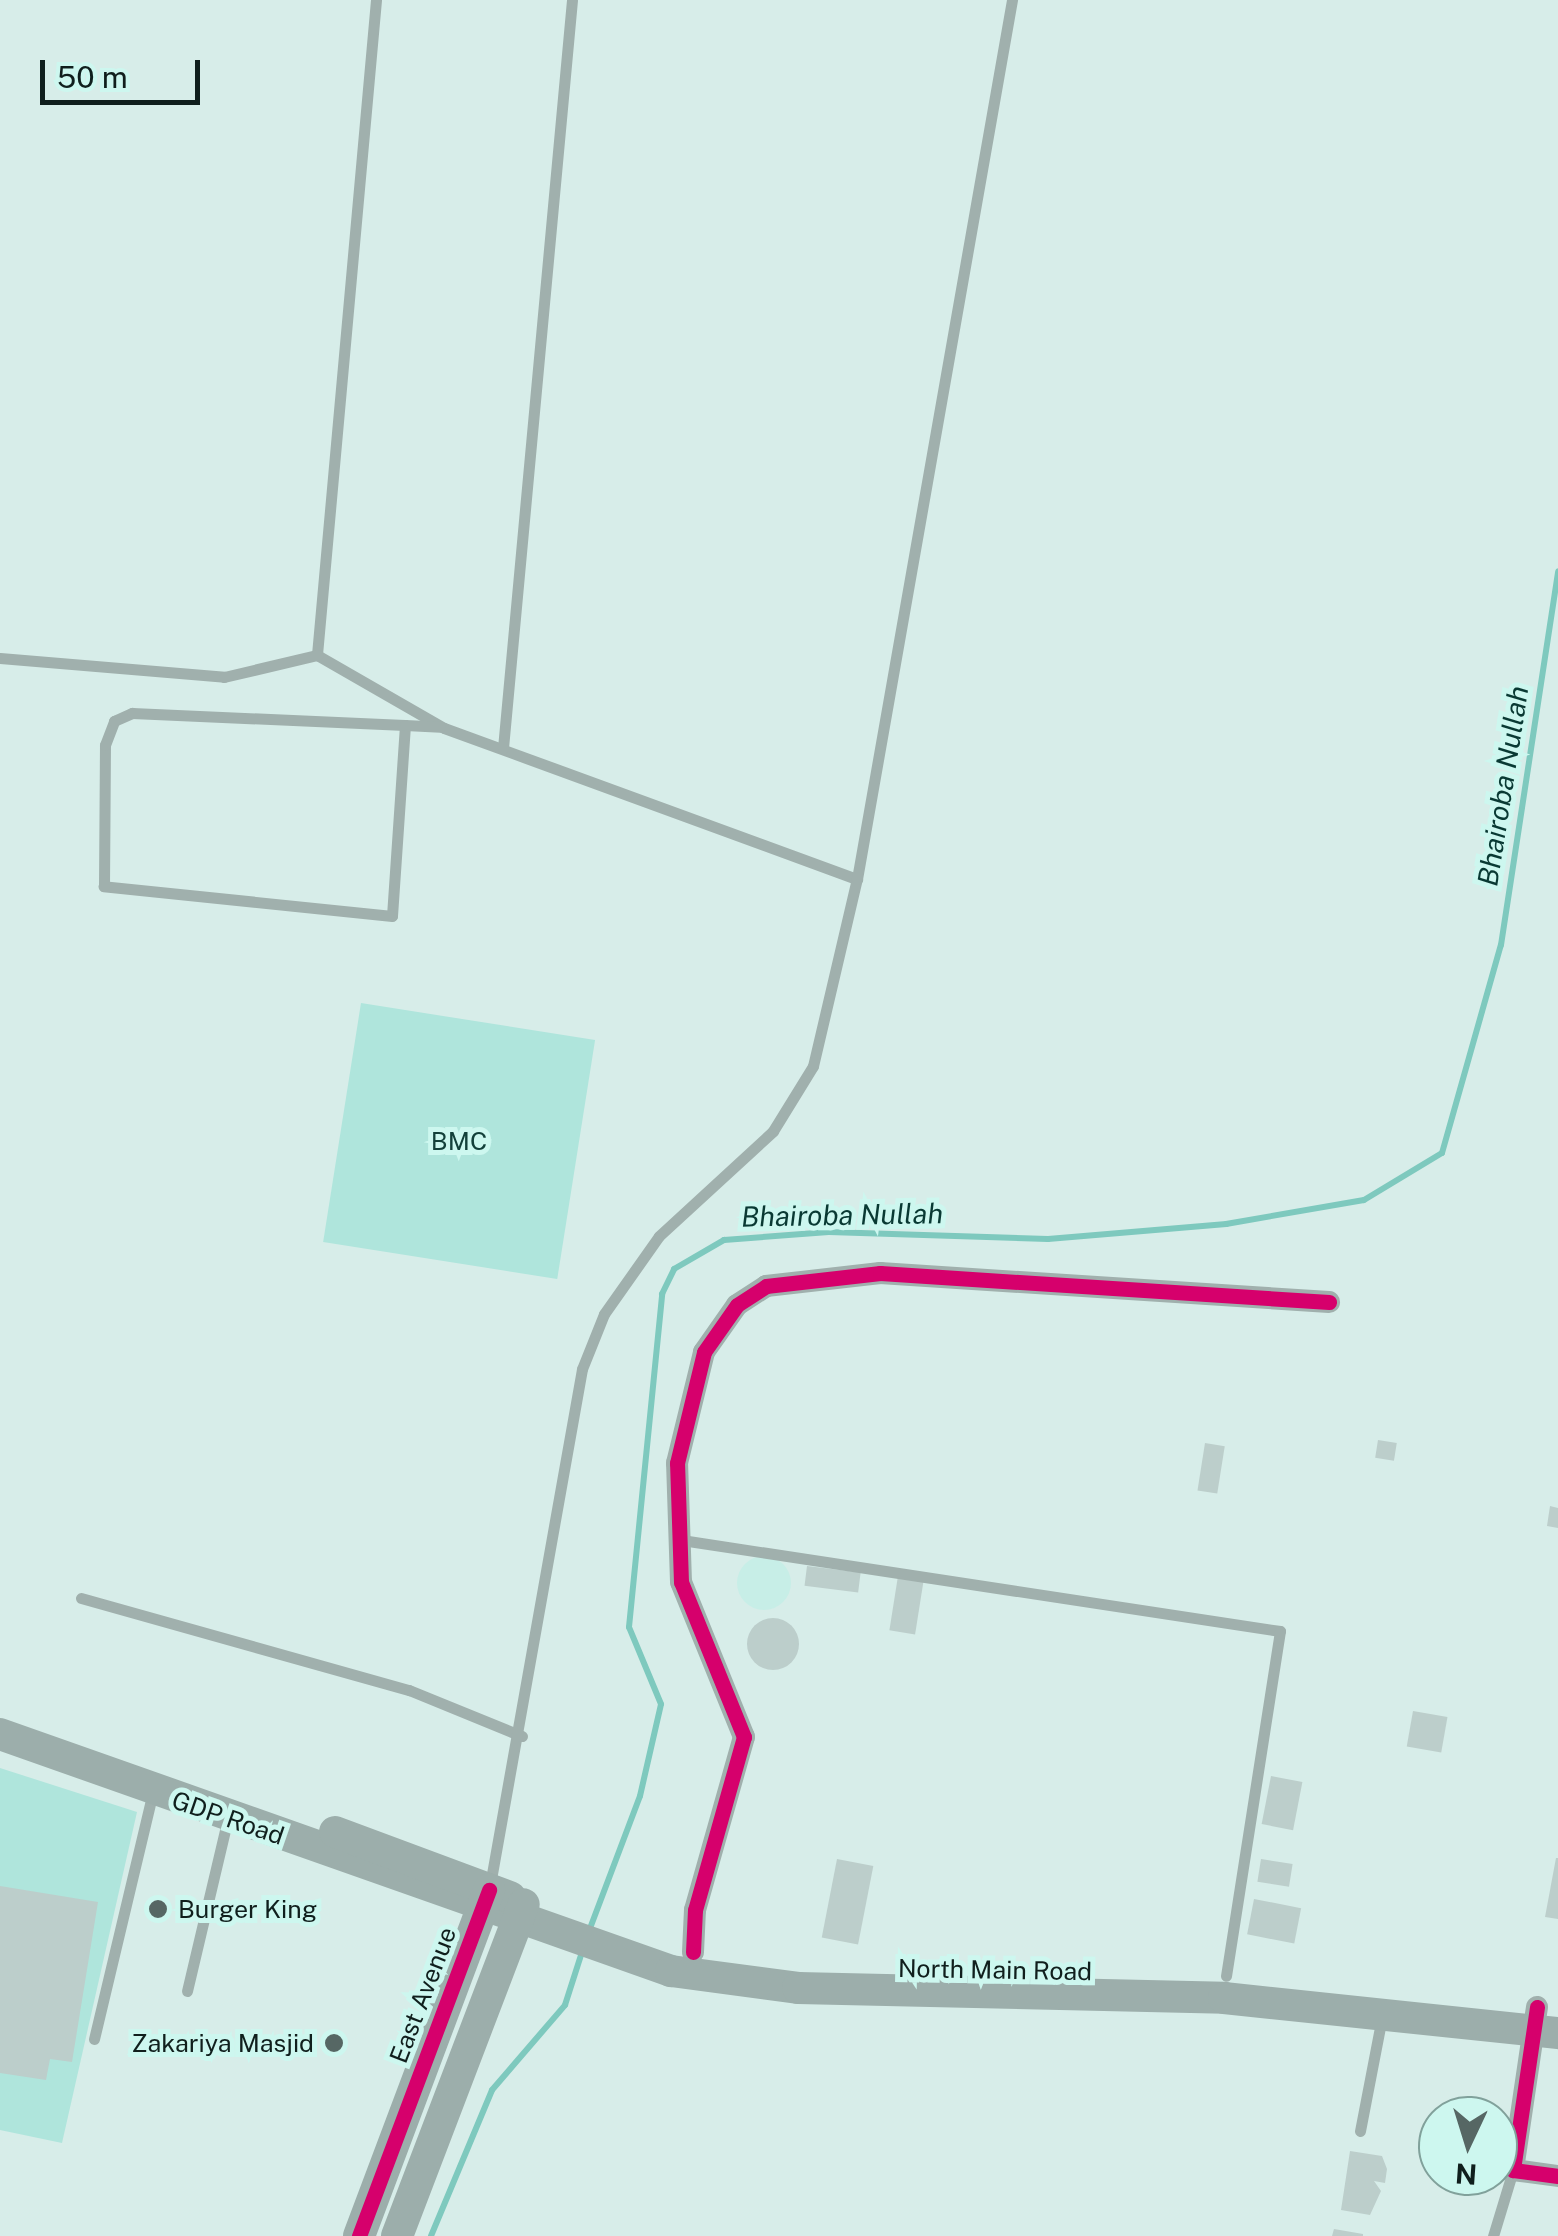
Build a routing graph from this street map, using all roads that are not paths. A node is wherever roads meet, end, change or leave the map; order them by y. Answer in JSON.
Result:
{"nodes":[{"id":1,"x":376,"y":0,"type":"edge"},
{"id":2,"x":572,"y":0,"type":"edge"},
{"id":3,"x":1012,"y":0,"type":"edge"},
{"id":4,"x":317,"y":654,"type":"junction"},
{"id":5,"x":0,"y":658,"type":"edge"},
{"id":6,"x":405,"y":726,"type":"junction"},
{"id":7,"x":444,"y":728,"type":"junction"},
{"id":8,"x":503,"y":748,"type":"junction"},
{"id":9,"x":857,"y":878,"type":"junction"},
{"id":10,"x":1328,"y":1302,"type":"dead end"},
{"id":11,"x":673,"y":1538,"type":"junction"},
{"id":12,"x":82,"y":1598,"type":"dead end"},
{"id":13,"x":0,"y":1714,"type":"edge"},
{"id":14,"x":0,"y":1734,"type":"edge"},
{"id":15,"x":522,"y":1736,"type":"junction"},
{"id":16,"x":153,"y":1791,"type":"junction"},
{"id":17,"x":228,"y":1817,"type":"junction"},
{"id":18,"x":468,"y":1893,"type":"junction"},
{"id":19,"x":520,"y":1912,"type":"junction"},
{"id":20,"x":570,"y":1933,"type":"junction"},
{"id":21,"x":679,"y":1958,"type":"junction"},
{"id":22,"x":1226,"y":1976,"type":"junction"},
{"id":23,"x":494,"y":1980,"type":"junction"},
{"id":24,"x":188,"y":1991,"type":"dead end"},
{"id":25,"x":1382,"y":2014,"type":"junction"},
{"id":26,"x":1547,"y":2020,"type":"edge"},
{"id":27,"x":94,"y":2039,"type":"dead end"},
{"id":28,"x":1360,"y":2131,"type":"dead end"},
{"id":29,"x":1518,"y":2148,"type":"edge"},
{"id":30,"x":1518,"y":2171,"type":"edge"},
{"id":31,"x":1558,"y":2176,"type":"edge"},
{"id":32,"x":1506,"y":2196,"type":"edge"},
{"id":33,"x":359,"y":2236,"type":"edge"},
{"id":34,"x":397,"y":2236,"type":"edge"},
{"id":35,"x":1494,"y":2236,"type":"edge"}],
"edges":[{"from":1,"to":4,"type":"lane"},
{"from":2,"to":8,"type":"lane"},
{"from":3,"to":9,"type":"lane"},
{"from":4,"to":5,"type":"lane"},
{"from":4,"to":7,"type":"lane"},
{"from":6,"to":6,"type":"lane"},
{"from":6,"to":7,"type":"lane"},
{"from":7,"to":8,"type":"lane"},
{"from":8,"to":9,"type":"lane"},
{"from":9,"to":15,"type":"lane"},
{"from":10,"to":11,"type":"street"},
{"from":11,"to":21,"type":"street"},
{"from":11,"to":22,"type":"lane"},
{"from":12,"to":15,"type":"lane"},
{"from":13,"to":18,"type":"main road"},
{"from":14,"to":16,"type":"main road","name":"GDP Road"},
{"from":15,"to":18,"type":"lane"},
{"from":16,"to":17,"type":"main road","name":"GDP Road"},
{"from":16,"to":27,"type":"lane"},
{"from":17,"to":18,"type":"main road","name":"GDP Road"},
{"from":17,"to":24,"type":"lane"},
{"from":18,"to":19,"type":"main road","name":"North Main Road"},
{"from":18,"to":33,"type":"main road","name":"East Avenue"},
{"from":19,"to":20,"type":"main road","name":"North Main Road"},
{"from":19,"to":23,"type":"main road"},
{"from":20,"to":21,"type":"main road","name":"North Main Road"},
{"from":20,"to":23,"type":"main road"},
{"from":21,"to":22,"type":"main road","name":"North Main Road"},
{"from":21,"to":25,"type":"main road","name":"North Main Road"},
{"from":22,"to":26,"type":"main road","name":"North Main Road"},
{"from":23,"to":34,"type":"main road"},
{"from":25,"to":26,"type":"main road","name":"North Main Road"},
{"from":25,"to":28,"type":"lane"},
{"from":26,"to":29,"type":"street"},
{"from":30,"to":31,"type":"street"},
{"from":32,"to":35,"type":"lane"}]}
